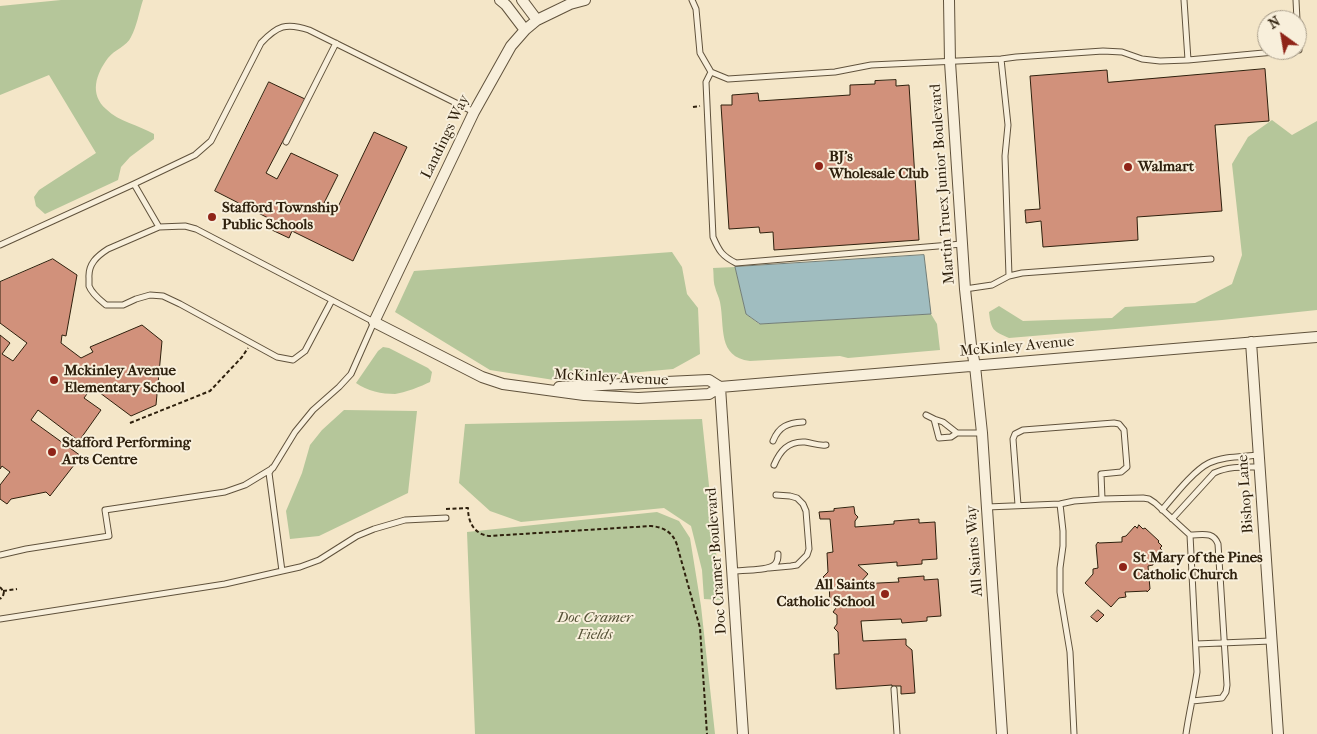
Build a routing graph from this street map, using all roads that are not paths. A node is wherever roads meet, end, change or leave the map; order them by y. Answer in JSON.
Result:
{"nodes":[{"id":1,"x":500,"y":0,"type":"edge"},
{"id":2,"x":522,"y":0,"type":"edge"},
{"id":3,"x":585,"y":0,"type":"edge"},
{"id":4,"x":692,"y":0,"type":"edge"},
{"id":5,"x":949,"y":0,"type":"edge"},
{"id":6,"x":1184,"y":0,"type":"edge"},
{"id":7,"x":537,"y":20,"type":"junction"},
{"id":8,"x":525,"y":30,"type":"junction"},
{"id":9,"x":336,"y":43,"type":"junction"},
{"id":10,"x":1257,"y":54,"type":"edge"},
{"id":11,"x":1001,"y":59,"type":"junction"},
{"id":12,"x":1188,"y":60,"type":"junction"},
{"id":13,"x":950,"y":62,"type":"junction"},
{"id":14,"x":711,"y":72,"type":"junction"},
{"id":15,"x":474,"y":112,"type":"junction"},
{"id":16,"x":286,"y":142,"type":"dead end"},
{"id":17,"x":134,"y":184,"type":"junction"},
{"id":18,"x":158,"y":227,"type":"junction"},
{"id":19,"x":962,"y":244,"type":"junction"},
{"id":20,"x":0,"y":245,"type":"edge"},
{"id":21,"x":1212,"y":259,"type":"dead end"},
{"id":22,"x":1009,"y":276,"type":"junction"},
{"id":23,"x":965,"y":289,"type":"junction"},
{"id":24,"x":332,"y":300,"type":"junction"},
{"id":25,"x":374,"y":322,"type":"junction"},
{"id":26,"x":1317,"y":337,"type":"edge"},
{"id":27,"x":1251,"y":342,"type":"junction"},
{"id":28,"x":975,"y":366,"type":"junction"},
{"id":29,"x":720,"y":387,"type":"junction"},
{"id":30,"x":527,"y":388,"type":"junction"},
{"id":31,"x":926,"y":415,"type":"dead end"},
{"id":32,"x":934,"y":419,"type":"junction"},
{"id":33,"x":803,"y":422,"type":"dead end"},
{"id":34,"x":957,"y":433,"type":"junction"},
{"id":35,"x":982,"y":433,"type":"junction"},
{"id":36,"x":773,"y":441,"type":"dead end"},
{"id":37,"x":826,"y":445,"type":"dead end"},
{"id":38,"x":1259,"y":455,"type":"junction"},
{"id":39,"x":774,"y":465,"type":"dead end"},
{"id":40,"x":1260,"y":467,"type":"junction"},
{"id":41,"x":273,"y":468,"type":"junction"},
{"id":42,"x":776,"y":495,"type":"dead end"},
{"id":43,"x":1102,"y":499,"type":"junction"},
{"id":44,"x":1060,"y":504,"type":"junction"},
{"id":45,"x":1018,"y":505,"type":"junction"},
{"id":46,"x":988,"y":507,"type":"junction"},
{"id":47,"x":1162,"y":510,"type":"junction"},
{"id":48,"x":446,"y":518,"type":"dead end"},
{"id":49,"x":1172,"y":519,"type":"junction"},
{"id":50,"x":1190,"y":536,"type":"junction"},
{"id":51,"x":778,"y":554,"type":"dead end"},
{"id":52,"x":0,"y":555,"type":"edge"},
{"id":53,"x":769,"y":568,"type":"junction"},
{"id":54,"x":282,"y":571,"type":"junction"},
{"id":55,"x":733,"y":571,"type":"junction"},
{"id":56,"x":0,"y":619,"type":"edge"},
{"id":57,"x":1271,"y":641,"type":"junction"},
{"id":58,"x":1224,"y":642,"type":"junction"},
{"id":59,"x":1196,"y":644,"type":"junction"},
{"id":60,"x":894,"y":689,"type":"dead end"},
{"id":61,"x":1192,"y":701,"type":"junction"},
{"id":62,"x":743,"y":734,"type":"edge"},
{"id":63,"x":897,"y":734,"type":"edge"},
{"id":64,"x":1002,"y":734,"type":"edge"},
{"id":65,"x":1074,"y":734,"type":"edge"},
{"id":66,"x":1186,"y":734,"type":"edge"},
{"id":67,"x":1278,"y":734,"type":"edge"}],
"edges":[{"from":1,"to":8,"type":"street"},
{"from":2,"to":7,"type":"street"},
{"from":3,"to":7,"type":"street","name":"Landings Way"},
{"from":4,"to":14,"type":"lane"},
{"from":5,"to":13,"type":"street","name":"Martin Truex Junior Boulevard"},
{"from":6,"to":12,"type":"lane"},
{"from":7,"to":8,"type":"street","name":"Landings Way"},
{"from":8,"to":15,"type":"street","name":"Landings Way"},
{"from":9,"to":15,"type":"lane"},
{"from":9,"to":16,"type":"lane"},
{"from":9,"to":17,"type":"lane"},
{"from":10,"to":12,"type":"lane"},
{"from":11,"to":12,"type":"lane"},
{"from":11,"to":13,"type":"lane"},
{"from":11,"to":22,"type":"lane"},
{"from":13,"to":14,"type":"lane"},
{"from":13,"to":19,"type":"street","name":"Martin Truex Junior Boulevard"},
{"from":14,"to":19,"type":"lane"},
{"from":15,"to":25,"type":"street","name":"Landings Way"},
{"from":17,"to":18,"type":"lane"},
{"from":17,"to":20,"type":"lane"},
{"from":18,"to":24,"type":"lane"},
{"from":18,"to":24,"type":"lane"},
{"from":19,"to":23,"type":"street","name":"Martin Truex Junior Boulevard"},
{"from":21,"to":22,"type":"lane"},
{"from":22,"to":23,"type":"lane"},
{"from":23,"to":28,"type":"street","name":"Martin Truex Junior Boulevard"},
{"from":24,"to":25,"type":"lane"},
{"from":25,"to":30,"type":"street","name":"McKinley Avenue"},
{"from":25,"to":41,"type":"lane"},
{"from":26,"to":27,"type":"street","name":"McKinley Avenue"},
{"from":27,"to":28,"type":"street","name":"McKinley Avenue"},
{"from":27,"to":38,"type":"street","name":"Bishop Lane"},
{"from":28,"to":29,"type":"street","name":"McKinley Avenue"},
{"from":28,"to":35,"type":"street","name":"All Saints Way"},
{"from":29,"to":30,"type":"street","name":"McKinley Avenue"},
{"from":29,"to":30,"type":"street","name":"McKinley Avenue"},
{"from":29,"to":55,"type":"street","name":"Doc Cramer Boulevard"},
{"from":31,"to":32,"type":"lane"},
{"from":32,"to":34,"type":"lane"},
{"from":32,"to":34,"type":"lane"},
{"from":33,"to":36,"type":"lane"},
{"from":34,"to":35,"type":"lane"},
{"from":35,"to":46,"type":"street","name":"All Saints Way"},
{"from":37,"to":39,"type":"lane"},
{"from":38,"to":40,"type":"street","name":"Bishop Lane"},
{"from":38,"to":47,"type":"lane"},
{"from":40,"to":49,"type":"lane"},
{"from":40,"to":57,"type":"street","name":"Bishop Lane"},
{"from":41,"to":52,"type":"lane"},
{"from":41,"to":54,"type":"lane"},
{"from":42,"to":53,"type":"lane"},
{"from":43,"to":44,"type":"lane"},
{"from":43,"to":45,"type":"lane"},
{"from":43,"to":47,"type":"lane"},
{"from":44,"to":45,"type":"lane"},
{"from":44,"to":65,"type":"lane"},
{"from":45,"to":46,"type":"lane"},
{"from":46,"to":64,"type":"street","name":"All Saints Way"},
{"from":47,"to":49,"type":"lane"},
{"from":48,"to":54,"type":"lane"},
{"from":49,"to":50,"type":"lane"},
{"from":50,"to":58,"type":"lane"},
{"from":50,"to":59,"type":"lane"},
{"from":51,"to":53,"type":"lane"},
{"from":53,"to":55,"type":"lane"},
{"from":54,"to":56,"type":"lane"},
{"from":55,"to":62,"type":"street","name":"Doc Cramer Boulevard"},
{"from":57,"to":58,"type":"lane"},
{"from":57,"to":67,"type":"street","name":"Bishop Lane"},
{"from":58,"to":59,"type":"lane"},
{"from":58,"to":61,"type":"lane"},
{"from":59,"to":61,"type":"lane"},
{"from":60,"to":63,"type":"lane"},
{"from":61,"to":66,"type":"lane"}]}
